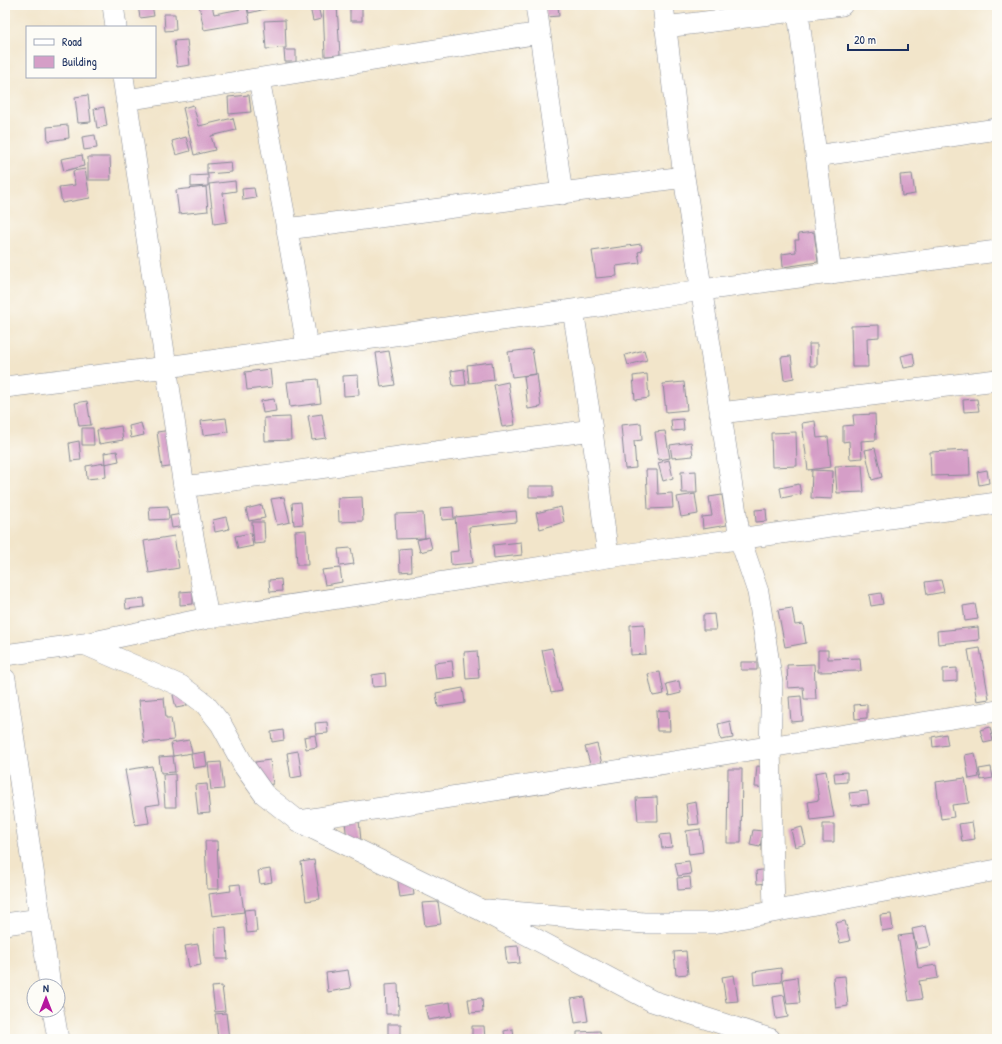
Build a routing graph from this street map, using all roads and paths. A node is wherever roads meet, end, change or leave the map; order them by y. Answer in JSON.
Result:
{"nodes":[{"id":1,"x":113,"y":5,"type":"edge"},
{"id":2,"x":536,"y":5,"type":"edge"},
{"id":3,"x":662,"y":5,"type":"edge"},
{"id":4,"x":842,"y":5,"type":"edge"},
{"id":5,"x":798,"y":12,"type":"junction"},
{"id":6,"x":116,"y":26,"type":"edge"},
{"id":7,"x":665,"y":27,"type":"junction"},
{"id":8,"x":540,"y":33,"type":"junction"},
{"id":9,"x":123,"y":78,"type":"edge"},
{"id":10,"x":259,"y":79,"type":"junction"},
{"id":11,"x":126,"y":100,"type":"junction"},
{"id":12,"x":997,"y":129,"type":"edge"},
{"id":13,"x":816,"y":156,"type":"junction"},
{"id":14,"x":684,"y":177,"type":"junction"},
{"id":15,"x":562,"y":194,"type":"junction"},
{"id":16,"x":287,"y":229,"type":"junction"},
{"id":17,"x":997,"y":251,"type":"edge"},
{"id":18,"x":831,"y":274,"type":"junction"},
{"id":19,"x":702,"y":290,"type":"junction"},
{"id":20,"x":573,"y":310,"type":"junction"},
{"id":21,"x":307,"y":346,"type":"junction"},
{"id":22,"x":167,"y":367,"type":"junction"},
{"id":23,"x":997,"y":380,"type":"edge"},
{"id":24,"x":5,"y":387,"type":"edge"},
{"id":25,"x":720,"y":413,"type":"junction"},
{"id":26,"x":592,"y":430,"type":"junction"},
{"id":27,"x":184,"y":486,"type":"junction"},
{"id":28,"x":997,"y":503,"type":"edge"},
{"id":29,"x":740,"y":539,"type":"junction"},
{"id":30,"x":608,"y":557,"type":"junction"},
{"id":31,"x":208,"y":618,"type":"junction"},
{"id":32,"x":84,"y":644,"type":"junction"},
{"id":33,"x":5,"y":655,"type":"edge"},
{"id":34,"x":5,"y":679,"type":"edge"},
{"id":35,"x":997,"y":711,"type":"edge"},
{"id":36,"x":770,"y":746,"type":"junction"},
{"id":37,"x":298,"y":820,"type":"junction"},
{"id":38,"x":997,"y":870,"type":"edge"},
{"id":39,"x":479,"y":909,"type":"junction"},
{"id":40,"x":774,"y":912,"type":"junction"},
{"id":41,"x":40,"y":919,"type":"junction"},
{"id":42,"x":5,"y":924,"type":"edge"},
{"id":43,"x":49,"y":978,"type":"edge"},
{"id":44,"x":54,"y":1018,"type":"edge"},
{"id":45,"x":58,"y":1039,"type":"edge"},
{"id":46,"x":770,"y":1039,"type":"edge"}],
"edges":[{"from":1,"to":6,"type":"street"},
{"from":2,"to":8,"type":"street"},
{"from":3,"to":7,"type":"street"},
{"from":4,"to":5,"type":"street"},
{"from":5,"to":7,"type":"street"},
{"from":5,"to":13,"type":"street"},
{"from":7,"to":14,"type":"street"},
{"from":8,"to":10,"type":"street"},
{"from":8,"to":15,"type":"street"},
{"from":9,"to":11,"type":"street"},
{"from":10,"to":11,"type":"street"},
{"from":10,"to":16,"type":"street"},
{"from":11,"to":22,"type":"street"},
{"from":12,"to":13,"type":"street"},
{"from":13,"to":18,"type":"street"},
{"from":14,"to":15,"type":"street"},
{"from":14,"to":19,"type":"street"},
{"from":15,"to":16,"type":"street"},
{"from":16,"to":21,"type":"street"},
{"from":17,"to":18,"type":"street"},
{"from":18,"to":19,"type":"street"},
{"from":19,"to":20,"type":"street"},
{"from":19,"to":25,"type":"street"},
{"from":20,"to":21,"type":"street"},
{"from":20,"to":26,"type":"street"},
{"from":21,"to":22,"type":"street"},
{"from":22,"to":24,"type":"street"},
{"from":22,"to":27,"type":"street"},
{"from":23,"to":25,"type":"street"},
{"from":25,"to":29,"type":"street"},
{"from":26,"to":27,"type":"street"},
{"from":26,"to":30,"type":"street"},
{"from":27,"to":31,"type":"street"},
{"from":28,"to":29,"type":"street"},
{"from":29,"to":30,"type":"street"},
{"from":29,"to":36,"type":"street"},
{"from":30,"to":31,"type":"street"},
{"from":31,"to":32,"type":"street"},
{"from":32,"to":33,"type":"street"},
{"from":32,"to":37,"type":"street"},
{"from":34,"to":41,"type":"street"},
{"from":35,"to":36,"type":"street"},
{"from":36,"to":37,"type":"street"},
{"from":36,"to":40,"type":"street"},
{"from":37,"to":39,"type":"street"},
{"from":38,"to":40,"type":"street"},
{"from":39,"to":40,"type":"street"},
{"from":39,"to":46,"type":"street"},
{"from":41,"to":42,"type":"street"},
{"from":41,"to":43,"type":"street"},
{"from":44,"to":45,"type":"street"}]}
